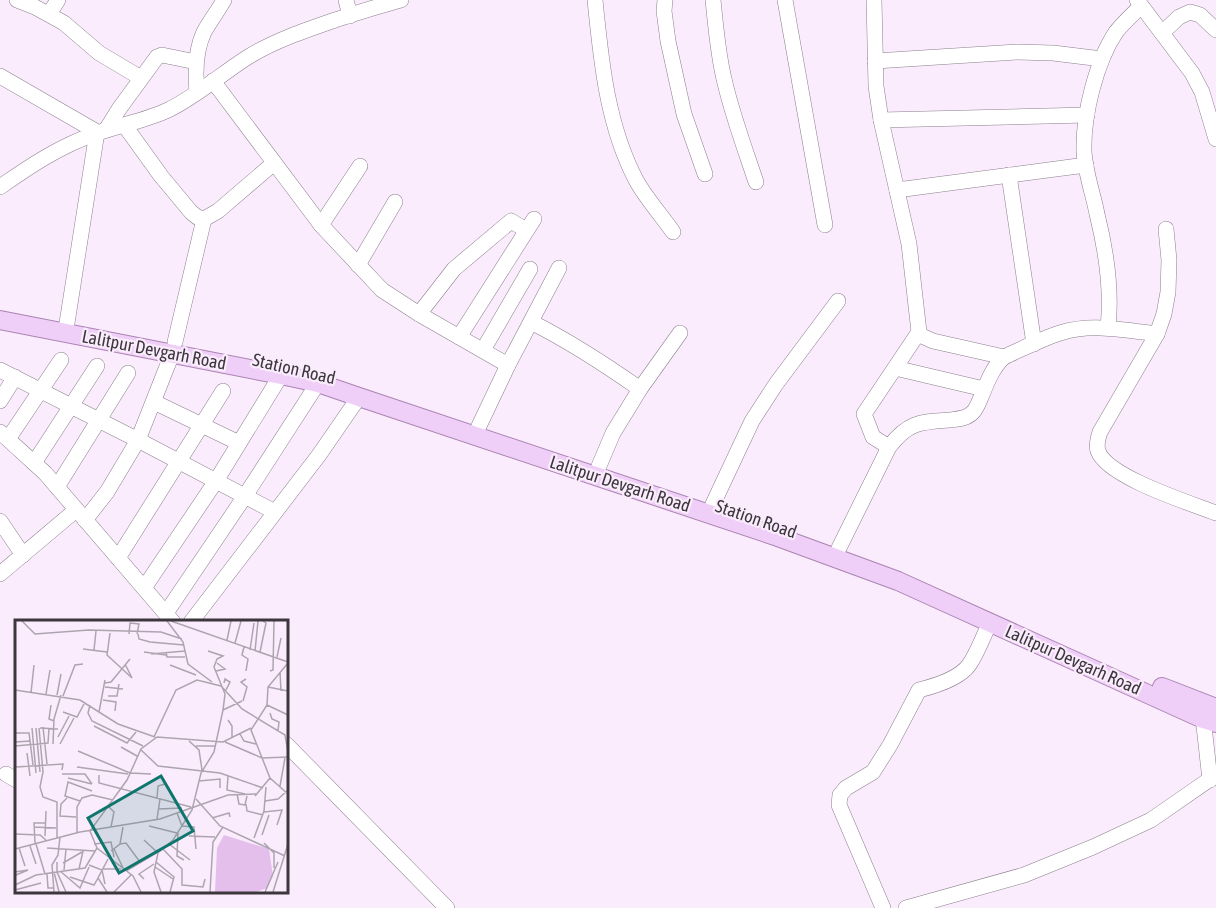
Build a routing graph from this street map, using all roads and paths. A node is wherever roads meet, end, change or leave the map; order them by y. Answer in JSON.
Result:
{"nodes":[{"id":1,"x":17,"y":0,"type":"edge"},
{"id":2,"x":58,"y":0,"type":"edge"},
{"id":3,"x":224,"y":0,"type":"edge"},
{"id":4,"x":346,"y":0,"type":"edge"},
{"id":5,"x":595,"y":0,"type":"edge"},
{"id":6,"x":664,"y":0,"type":"edge"},
{"id":7,"x":713,"y":0,"type":"edge"},
{"id":8,"x":785,"y":0,"type":"edge"},
{"id":9,"x":874,"y":0,"type":"edge"},
{"id":10,"x":394,"y":1,"type":"edge"},
{"id":11,"x":1139,"y":3,"type":"edge"},
{"id":12,"x":49,"y":14,"type":"junction"},
{"id":13,"x":350,"y":16,"type":"junction"},
{"id":14,"x":1216,"y":30,"type":"edge"},
{"id":15,"x":1162,"y":33,"type":"junction"},
{"id":16,"x":1102,"y":59,"type":"junction"},
{"id":17,"x":875,"y":61,"type":"junction"},
{"id":18,"x":196,"y":62,"type":"junction"},
{"id":19,"x":0,"y":76,"type":"edge"},
{"id":20,"x":141,"y":78,"type":"junction"},
{"id":21,"x":213,"y":81,"type":"junction"},
{"id":22,"x":197,"y":92,"type":"junction"},
{"id":23,"x":1087,"y":115,"type":"junction"},
{"id":24,"x":881,"y":120,"type":"junction"},
{"id":25,"x":125,"y":126,"type":"junction"},
{"id":26,"x":102,"y":131,"type":"junction"},
{"id":27,"x":1216,"y":139,"type":"edge"},
{"id":28,"x":274,"y":163,"type":"junction"},
{"id":29,"x":1086,"y":165,"type":"junction"},
{"id":30,"x":360,"y":166,"type":"dead end"},
{"id":31,"x":705,"y":174,"type":"dead end"},
{"id":32,"x":1009,"y":175,"type":"junction"},
{"id":33,"x":756,"y":182,"type":"dead end"},
{"id":34,"x":0,"y":187,"type":"edge"},
{"id":35,"x":897,"y":190,"type":"junction"},
{"id":36,"x":395,"y":202,"type":"dead end"},
{"id":37,"x":204,"y":219,"type":"junction"},
{"id":38,"x":321,"y":225,"type":"junction"},
{"id":39,"x":825,"y":225,"type":"dead end"},
{"id":40,"x":1166,"y":229,"type":"dead end"},
{"id":41,"x":673,"y":232,"type":"dead end"},
{"id":42,"x":358,"y":265,"type":"junction"},
{"id":43,"x":530,"y":268,"type":"dead end"},
{"id":44,"x":559,"y":268,"type":"dead end"},
{"id":45,"x":838,"y":301,"type":"dead end"},
{"id":46,"x":0,"y":309,"type":"edge"},
{"id":47,"x":419,"y":314,"type":"junction"},
{"id":48,"x":0,"y":320,"type":"edge"},
{"id":49,"x":531,"y":322,"type":"junction"},
{"id":50,"x":67,"y":323,"type":"junction"},
{"id":51,"x":1108,"y":327,"type":"junction"},
{"id":52,"x":919,"y":332,"type":"junction"},
{"id":53,"x":680,"y":333,"type":"dead end"},
{"id":54,"x":1157,"y":334,"type":"junction"},
{"id":55,"x":459,"y":337,"type":"junction"},
{"id":56,"x":1034,"y":344,"type":"junction"},
{"id":57,"x":174,"y":348,"type":"junction"},
{"id":58,"x":483,"y":350,"type":"junction"},
{"id":59,"x":1004,"y":357,"type":"junction"},
{"id":60,"x":61,"y":360,"type":"dead end"},
{"id":61,"x":508,"y":365,"type":"junction"},
{"id":62,"x":97,"y":366,"type":"dead end"},
{"id":63,"x":895,"y":368,"type":"junction"},
{"id":64,"x":0,"y":370,"type":"edge"},
{"id":65,"x":128,"y":373,"type":"dead end"},
{"id":66,"x":282,"y":375,"type":"junction"},
{"id":67,"x":15,"y":377,"type":"junction"},
{"id":68,"x":318,"y":383,"type":"junction"},
{"id":69,"x":639,"y":389,"type":"junction"},
{"id":70,"x":984,"y":389,"type":"junction"},
{"id":71,"x":41,"y":390,"type":"junction"},
{"id":72,"x":223,"y":391,"type":"dead end"},
{"id":73,"x":359,"y":397,"type":"junction"},
{"id":74,"x":0,"y":401,"type":"edge"},
{"id":75,"x":154,"y":402,"type":"junction"},
{"id":76,"x":72,"y":406,"type":"junction"},
{"id":77,"x":99,"y":419,"type":"junction"},
{"id":78,"x":202,"y":425,"type":"junction"},
{"id":79,"x":479,"y":426,"type":"junction"},
{"id":80,"x":4,"y":435,"type":"edge"},
{"id":81,"x":138,"y":440,"type":"junction"},
{"id":82,"x":239,"y":443,"type":"junction"},
{"id":83,"x":889,"y":447,"type":"junction"},
{"id":84,"x":178,"y":461,"type":"junction"},
{"id":85,"x":34,"y":463,"type":"junction"},
{"id":86,"x":599,"y":466,"type":"junction"},
{"id":87,"x":216,"y":481,"type":"junction"},
{"id":88,"x":57,"y":487,"type":"junction"},
{"id":89,"x":245,"y":496,"type":"junction"},
{"id":90,"x":713,"y":504,"type":"junction"},
{"id":91,"x":275,"y":512,"type":"junction"},
{"id":92,"x":1216,"y":513,"type":"edge"},
{"id":93,"x":81,"y":515,"type":"junction"},
{"id":94,"x":0,"y":521,"type":"edge"},
{"id":95,"x":839,"y":548,"type":"junction"},
{"id":96,"x":22,"y":555,"type":"junction"},
{"id":97,"x":118,"y":558,"type":"junction"},
{"id":98,"x":0,"y":574,"type":"edge"},
{"id":99,"x":144,"y":588,"type":"junction"},
{"id":100,"x":169,"y":617,"type":"edge"},
{"id":101,"x":192,"y":620,"type":"edge"},
{"id":102,"x":990,"y":623,"type":"junction"},
{"id":103,"x":1209,"y":714,"type":"edge"},
{"id":104,"x":288,"y":746,"type":"edge"},
{"id":105,"x":1213,"y":778,"type":"edge"},
{"id":106,"x":447,"y":908,"type":"edge"},
{"id":107,"x":883,"y":908,"type":"edge"},
{"id":108,"x":906,"y":908,"type":"edge"}],
"edges":[{"from":1,"to":12,"type":"street"},
{"from":2,"to":12,"type":"street"},
{"from":3,"to":18,"type":"street"},
{"from":4,"to":13,"type":"street"},
{"from":5,"to":41,"type":"street"},
{"from":6,"to":31,"type":"street"},
{"from":7,"to":33,"type":"street"},
{"from":8,"to":39,"type":"street"},
{"from":9,"to":17,"type":"street"},
{"from":10,"to":13,"type":"street"},
{"from":11,"to":15,"type":"street"},
{"from":11,"to":16,"type":"street"},
{"from":12,"to":20,"type":"street"},
{"from":13,"to":21,"type":"street"},
{"from":14,"to":15,"type":"street"},
{"from":15,"to":27,"type":"street"},
{"from":16,"to":17,"type":"street"},
{"from":16,"to":23,"type":"street"},
{"from":17,"to":24,"type":"street"},
{"from":18,"to":20,"type":"street"},
{"from":18,"to":22,"type":"street"},
{"from":19,"to":26,"type":"street"},
{"from":20,"to":26,"type":"street"},
{"from":21,"to":22,"type":"street"},
{"from":21,"to":28,"type":"street"},
{"from":22,"to":25,"type":"street"},
{"from":23,"to":24,"type":"street"},
{"from":23,"to":29,"type":"street"},
{"from":24,"to":35,"type":"street"},
{"from":25,"to":26,"type":"street"},
{"from":25,"to":37,"type":"street"},
{"from":26,"to":34,"type":"street"},
{"from":26,"to":50,"type":"street"},
{"from":28,"to":37,"type":"street"},
{"from":28,"to":38,"type":"street"},
{"from":29,"to":32,"type":"street"},
{"from":29,"to":51,"type":"street"},
{"from":30,"to":38,"type":"street"},
{"from":32,"to":35,"type":"street"},
{"from":32,"to":56,"type":"street"},
{"from":35,"to":52,"type":"street"},
{"from":36,"to":42,"type":"street"},
{"from":37,"to":57,"type":"street"},
{"from":38,"to":42,"type":"street"},
{"from":40,"to":54,"type":"street"},
{"from":42,"to":47,"type":"street"},
{"from":43,"to":58,"type":"street"},
{"from":44,"to":49,"type":"street"},
{"from":45,"to":90,"type":"street"},
{"from":46,"to":50,"type":"main road","name":"Station Road"},
{"from":47,"to":55,"type":"street"},
{"from":47,"to":55,"type":"street"},
{"from":48,"to":57,"type":"main road","name":"Lalitpur Devgarh Road"},
{"from":49,"to":61,"type":"street"},
{"from":49,"to":69,"type":"street"},
{"from":50,"to":57,"type":"main road","name":"Station Road"},
{"from":51,"to":54,"type":"street"},
{"from":51,"to":56,"type":"street"},
{"from":52,"to":59,"type":"street"},
{"from":52,"to":63,"type":"street"},
{"from":53,"to":69,"type":"street"},
{"from":54,"to":92,"type":"street"},
{"from":55,"to":58,"type":"street"},
{"from":56,"to":59,"type":"street"},
{"from":57,"to":66,"type":"main road","name":"Lalitpur Devgarh Road"},
{"from":57,"to":75,"type":"street"},
{"from":57,"to":79,"type":"main road","name":"Station Road"},
{"from":58,"to":61,"type":"street"},
{"from":59,"to":70,"type":"street"},
{"from":60,"to":71,"type":"street"},
{"from":61,"to":79,"type":"street"},
{"from":62,"to":76,"type":"street"},
{"from":63,"to":70,"type":"street"},
{"from":63,"to":83,"type":"street"},
{"from":64,"to":67,"type":"street"},
{"from":65,"to":77,"type":"street"},
{"from":66,"to":68,"type":"main road","name":"Lalitpur Devgarh Road"},
{"from":66,"to":82,"type":"street"},
{"from":67,"to":71,"type":"street"},
{"from":67,"to":74,"type":"street"},
{"from":68,"to":73,"type":"main road","name":"Lalitpur Devgarh Road"},
{"from":68,"to":89,"type":"street"},
{"from":69,"to":86,"type":"street"},
{"from":70,"to":83,"type":"street"},
{"from":71,"to":76,"type":"street"},
{"from":71,"to":80,"type":"street"},
{"from":72,"to":78,"type":"street"},
{"from":73,"to":91,"type":"street"},
{"from":73,"to":102,"type":"main road","name":"Lalitpur Devgarh Road"},
{"from":75,"to":78,"type":"street"},
{"from":75,"to":81,"type":"street"},
{"from":76,"to":77,"type":"street"},
{"from":76,"to":85,"type":"street"},
{"from":77,"to":81,"type":"street"},
{"from":77,"to":88,"type":"street"},
{"from":78,"to":82,"type":"street"},
{"from":78,"to":84,"type":"street"},
{"from":79,"to":86,"type":"main road","name":"Station Road"},
{"from":80,"to":85,"type":"street"},
{"from":81,"to":84,"type":"street"},
{"from":81,"to":93,"type":"street"},
{"from":82,"to":87,"type":"street"},
{"from":83,"to":95,"type":"street"},
{"from":84,"to":87,"type":"street"},
{"from":84,"to":97,"type":"street"},
{"from":85,"to":88,"type":"street"},
{"from":86,"to":90,"type":"main road","name":"Station Road"},
{"from":87,"to":89,"type":"street"},
{"from":87,"to":99,"type":"street"},
{"from":88,"to":93,"type":"street"},
{"from":89,"to":91,"type":"street"},
{"from":89,"to":100,"type":"street"},
{"from":90,"to":95,"type":"main road","name":"Station Road"},
{"from":91,"to":101,"type":"street"},
{"from":93,"to":96,"type":"street"},
{"from":93,"to":97,"type":"street"},
{"from":94,"to":96,"type":"street"},
{"from":95,"to":103,"type":"main road","name":"Station Road"},
{"from":96,"to":98,"type":"street"},
{"from":97,"to":99,"type":"street"},
{"from":99,"to":100,"type":"street"},
{"from":102,"to":103,"type":"main road","name":"Lalitpur Devgarh Road"},
{"from":102,"to":107,"type":"street"},
{"from":103,"to":105,"type":"street"},
{"from":104,"to":106,"type":"street"},
{"from":105,"to":108,"type":"street"}]}
